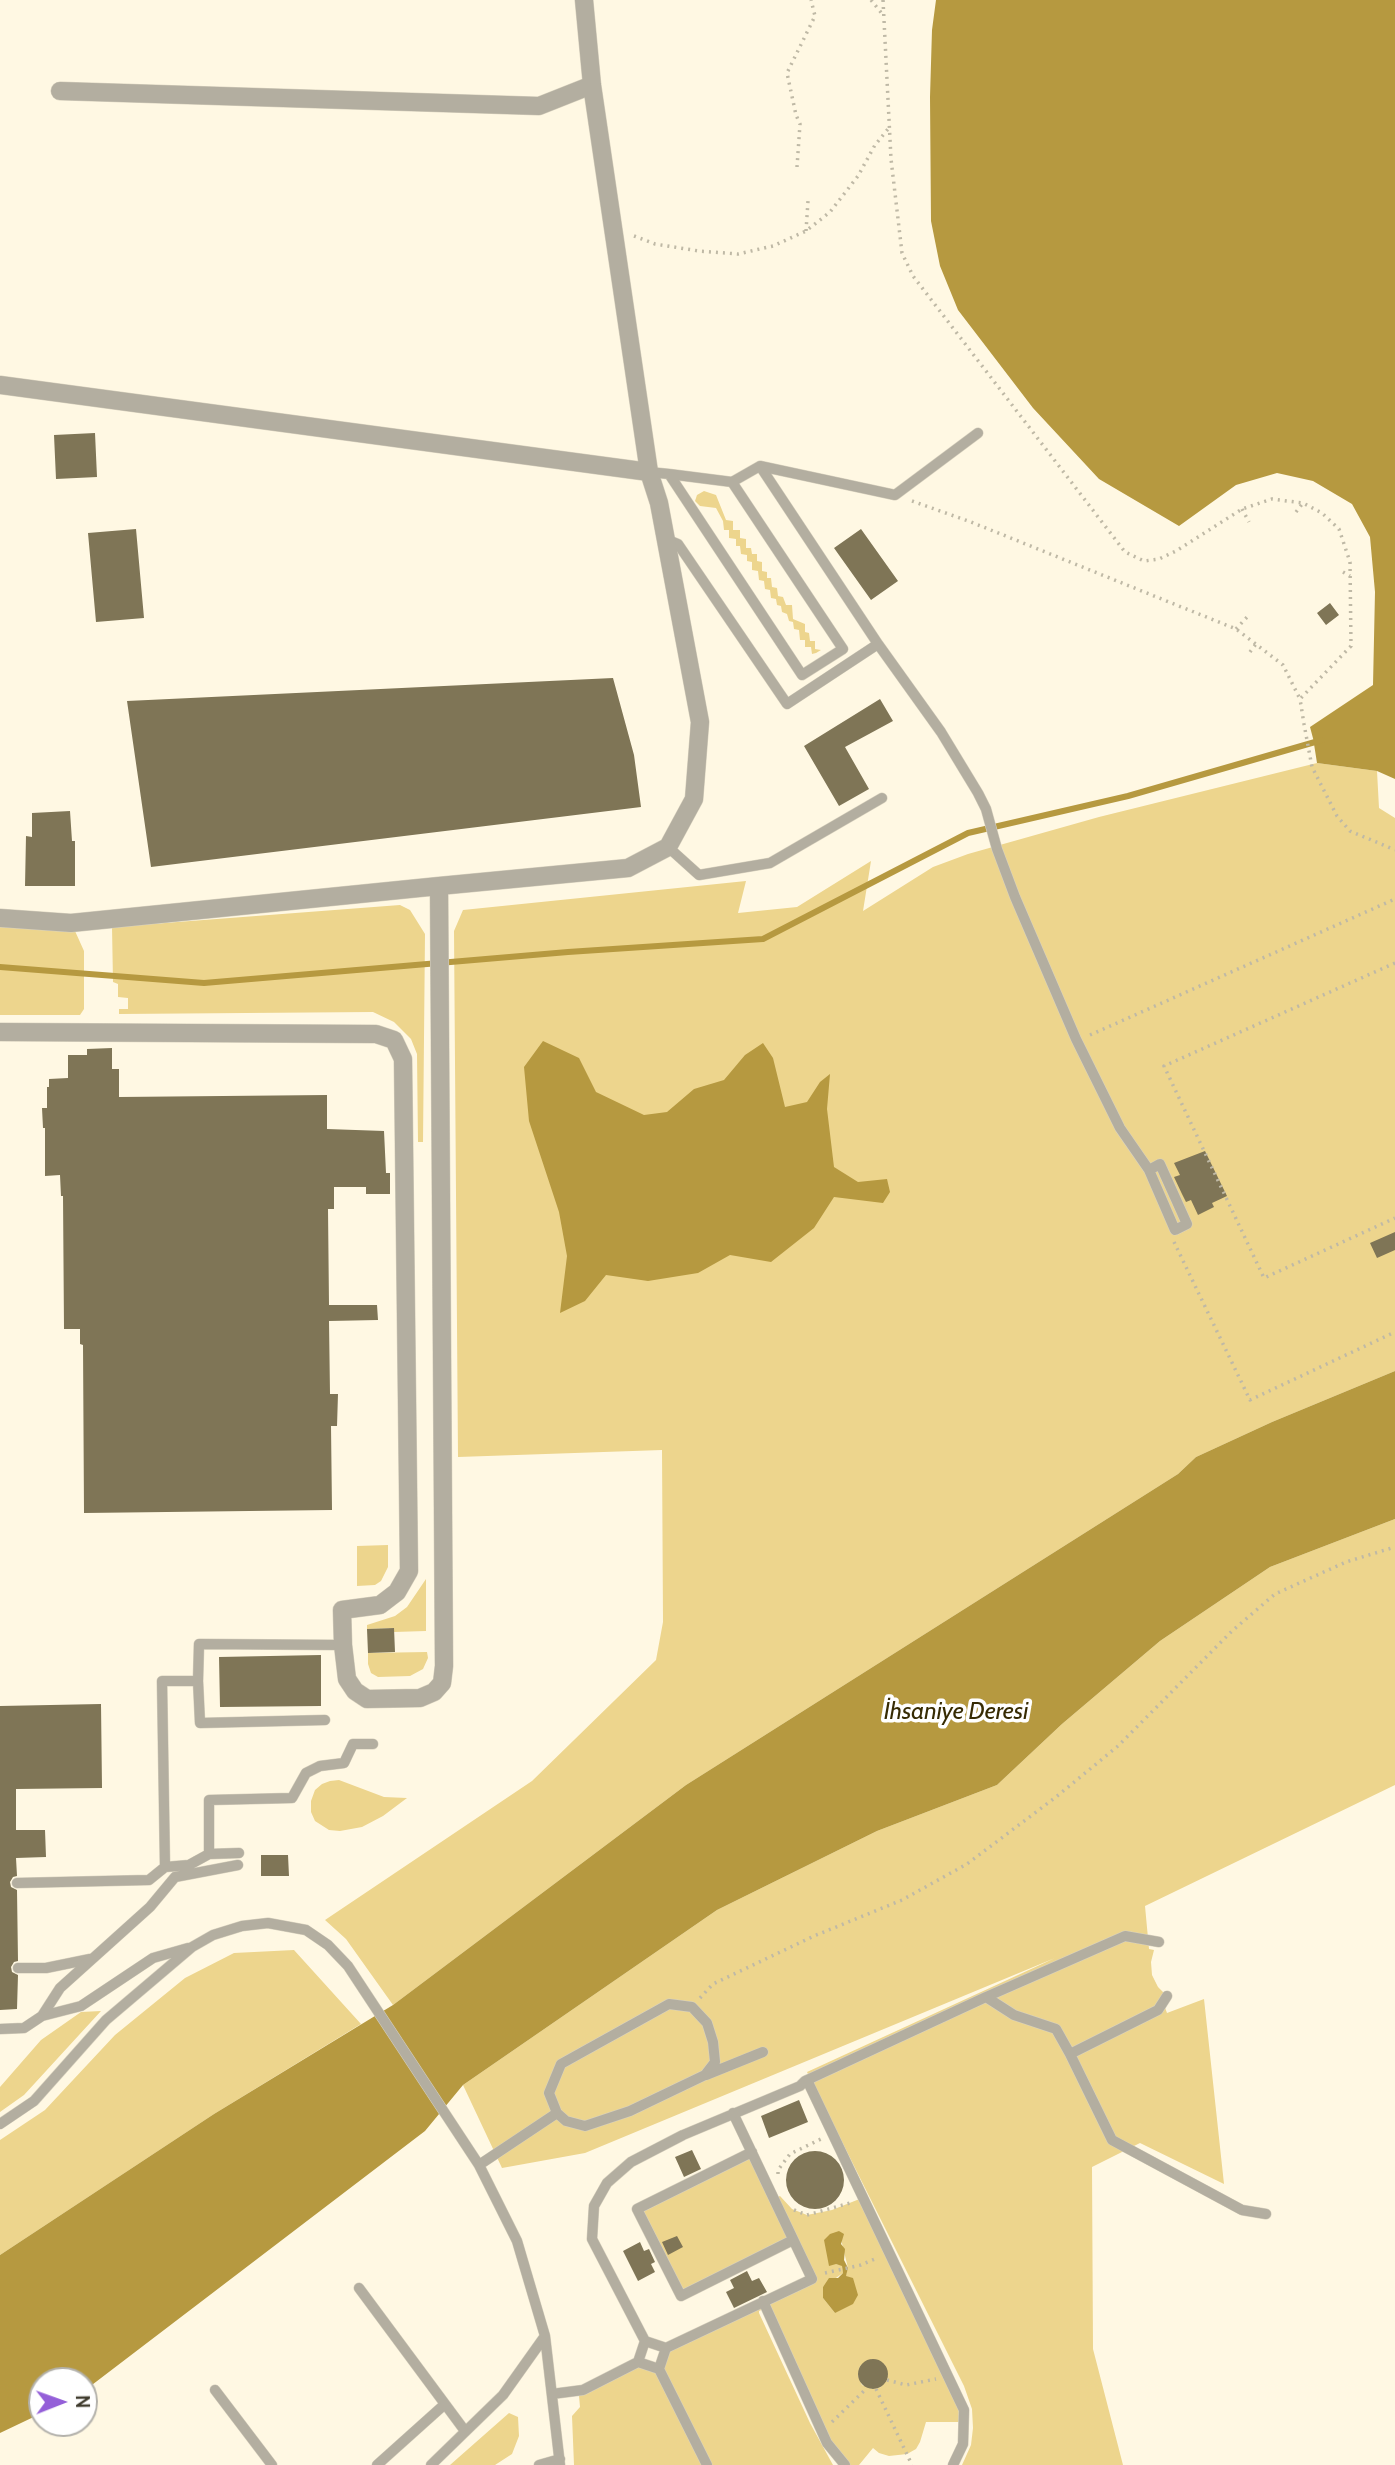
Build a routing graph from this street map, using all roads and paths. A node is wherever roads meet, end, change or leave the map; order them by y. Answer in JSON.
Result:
{"nodes":[{"id":1,"x":584,"y":0,"type":"edge"},
{"id":2,"x":811,"y":0,"type":"edge"},
{"id":3,"x":872,"y":0,"type":"edge"},
{"id":4,"x":883,"y":0,"type":"edge"},
{"id":5,"x":884,"y":17,"type":"junction"},
{"id":6,"x":592,"y":85,"type":"junction"},
{"id":7,"x":60,"y":91,"type":"dead end"},
{"id":8,"x":890,"y":128,"type":"junction"},
{"id":9,"x":797,"y":167,"type":"dead end"},
{"id":10,"x":808,"y":201,"type":"dead end"},
{"id":11,"x":806,"y":231,"type":"junction"},
{"id":12,"x":630,"y":234,"type":"dead end"},
{"id":13,"x":0,"y":385,"type":"edge"},
{"id":14,"x":978,"y":433,"type":"dead end"},
{"id":15,"x":760,"y":466,"type":"junction"},
{"id":16,"x":649,"y":472,"type":"junction"},
{"id":17,"x":669,"y":474,"type":"junction"},
{"id":18,"x":732,"y":482,"type":"junction"},
{"id":19,"x":895,"y":495,"type":"junction"},
{"id":20,"x":1303,"y":503,"type":"junction"},
{"id":21,"x":1242,"y":509,"type":"junction"},
{"id":22,"x":1296,"y":512,"type":"dead end"},
{"id":23,"x":1249,"y":522,"type":"dead end"},
{"id":24,"x":666,"y":538,"type":"junction"},
{"id":25,"x":1343,"y":572,"type":"dead end"},
{"id":26,"x":1350,"y":576,"type":"junction"},
{"id":27,"x":1248,"y":616,"type":"dead end"},
{"id":28,"x":1237,"y":629,"type":"junction"},
{"id":29,"x":878,"y":644,"type":"junction"},
{"id":30,"x":1256,"y":644,"type":"junction"},
{"id":31,"x":1250,"y":652,"type":"dead end"},
{"id":32,"x":1300,"y":699,"type":"junction"},
{"id":33,"x":881,"y":798,"type":"dead end"},
{"id":34,"x":668,"y":847,"type":"junction"},
{"id":35,"x":1395,"y":850,"type":"edge"},
{"id":36,"x":439,"y":886,"type":"junction"},
{"id":37,"x":1395,"y":899,"type":"edge"},
{"id":38,"x":0,"y":918,"type":"edge"},
{"id":39,"x":1395,"y":963,"type":"edge"},
{"id":40,"x":0,"y":1032,"type":"edge"},
{"id":41,"x":1078,"y":1041,"type":"junction"},
{"id":42,"x":1395,"y":1218,"type":"edge"},
{"id":43,"x":1175,"y":1230,"type":"joint"},
{"id":44,"x":1395,"y":1332,"type":"edge"},
{"id":45,"x":1395,"y":1547,"type":"edge"},
{"id":46,"x":343,"y":1645,"type":"junction"},
{"id":47,"x":198,"y":1681,"type":"junction"},
{"id":48,"x":325,"y":1720,"type":"dead end"},
{"id":49,"x":373,"y":1744,"type":"dead end"},
{"id":50,"x":239,"y":1853,"type":"dead end"},
{"id":51,"x":209,"y":1854,"type":"junction"},
{"id":52,"x":238,"y":1865,"type":"dead end"},
{"id":53,"x":165,"y":1867,"type":"junction"},
{"id":54,"x":17,"y":1883,"type":"dead end"},
{"id":55,"x":1159,"y":1942,"type":"dead end"},
{"id":56,"x":192,"y":1947,"type":"junction"},
{"id":57,"x":92,"y":1959,"type":"junction"},
{"id":58,"x":18,"y":1968,"type":"dead end"},
{"id":59,"x":1167,"y":1996,"type":"dead end"},
{"id":60,"x":986,"y":1997,"type":"junction"},
{"id":61,"x":692,"y":2007,"type":"junction"},
{"id":62,"x":42,"y":2016,"type":"junction"},
{"id":63,"x":0,"y":2029,"type":"edge"},
{"id":64,"x":764,"y":2052,"type":"dead end"},
{"id":65,"x":1070,"y":2054,"type":"junction"},
{"id":66,"x":705,"y":2075,"type":"junction"},
{"id":67,"x":807,"y":2080,"type":"junction"},
{"id":68,"x":557,"y":2113,"type":"junction"},
{"id":69,"x":733,"y":2113,"type":"junction"},
{"id":70,"x":0,"y":2124,"type":"edge"},
{"id":71,"x":831,"y":2134,"type":"junction"},
{"id":72,"x":752,"y":2152,"type":"junction"},
{"id":73,"x":479,"y":2165,"type":"junction"},
{"id":74,"x":779,"y":2183,"type":"dead end"},
{"id":75,"x":862,"y":2198,"type":"junction"},
{"id":76,"x":792,"y":2209,"type":"dead end"},
{"id":77,"x":1266,"y":2214,"type":"dead end"},
{"id":78,"x":793,"y":2240,"type":"junction"},
{"id":79,"x":889,"y":2252,"type":"junction"},
{"id":80,"x":842,"y":2268,"type":"dead end"},
{"id":81,"x":359,"y":2288,"type":"dead end"},
{"id":82,"x":763,"y":2301,"type":"junction"},
{"id":83,"x":545,"y":2336,"type":"junction"},
{"id":84,"x":645,"y":2341,"type":"junction"},
{"id":85,"x":666,"y":2348,"type":"junction"},
{"id":86,"x":638,"y":2362,"type":"junction"},
{"id":87,"x":659,"y":2368,"type":"junction"},
{"id":88,"x":948,"y":2375,"type":"junction"},
{"id":89,"x":887,"y":2380,"type":"dead end"},
{"id":90,"x":867,"y":2388,"type":"dead end"},
{"id":91,"x":876,"y":2389,"type":"dead end"},
{"id":92,"x":215,"y":2390,"type":"dead end"},
{"id":93,"x":552,"y":2394,"type":"junction"},
{"id":94,"x":445,"y":2404,"type":"junction"},
{"id":95,"x":465,"y":2431,"type":"junction"},
{"id":96,"x":823,"y":2431,"type":"junction"},
{"id":97,"x":560,"y":2462,"type":"edge"},
{"id":98,"x":272,"y":2465,"type":"edge"},
{"id":99,"x":377,"y":2465,"type":"edge"},
{"id":100,"x":431,"y":2465,"type":"edge"},
{"id":101,"x":539,"y":2465,"type":"edge"},
{"id":102,"x":708,"y":2465,"type":"edge"},
{"id":103,"x":845,"y":2465,"type":"edge"},
{"id":104,"x":912,"y":2465,"type":"edge"},
{"id":105,"x":953,"y":2465,"type":"edge"}],
"edges":[{"from":1,"to":6,"type":"street"},
{"from":2,"to":9,"type":"path"},
{"from":3,"to":5,"type":"path"},
{"from":4,"to":5,"type":"path"},
{"from":5,"to":8,"type":"path"},
{"from":6,"to":7,"type":"street"},
{"from":6,"to":16,"type":"street"},
{"from":8,"to":11,"type":"path"},
{"from":8,"to":21,"type":"path"},
{"from":10,"to":11,"type":"path"},
{"from":11,"to":12,"type":"path"},
{"from":13,"to":16,"type":"street"},
{"from":14,"to":19,"type":"lane"},
{"from":15,"to":18,"type":"lane"},
{"from":15,"to":19,"type":"lane"},
{"from":15,"to":29,"type":"lane"},
{"from":16,"to":17,"type":"lane"},
{"from":16,"to":24,"type":"street"},
{"from":17,"to":18,"type":"lane"},
{"from":17,"to":18,"type":"lane"},
{"from":19,"to":28,"type":"path"},
{"from":20,"to":21,"type":"path"},
{"from":20,"to":22,"type":"path"},
{"from":20,"to":26,"type":"path"},
{"from":21,"to":23,"type":"path"},
{"from":24,"to":29,"type":"lane"},
{"from":24,"to":34,"type":"street"},
{"from":25,"to":26,"type":"path"},
{"from":26,"to":32,"type":"path"},
{"from":27,"to":28,"type":"path"},
{"from":28,"to":30,"type":"path"},
{"from":29,"to":41,"type":"lane"},
{"from":30,"to":31,"type":"path"},
{"from":30,"to":32,"type":"path"},
{"from":32,"to":35,"type":"path"},
{"from":33,"to":34,"type":"lane"},
{"from":34,"to":36,"type":"street"},
{"from":36,"to":38,"type":"street"},
{"from":36,"to":46,"type":"street"},
{"from":37,"to":41,"type":"path"},
{"from":39,"to":42,"type":"path"},
{"from":40,"to":46,"type":"street"},
{"from":41,"to":43,"type":"lane"},
{"from":43,"to":44,"type":"path"},
{"from":45,"to":61,"type":"path"},
{"from":46,"to":47,"type":"lane"},
{"from":47,"to":48,"type":"lane"},
{"from":47,"to":53,"type":"lane"},
{"from":49,"to":51,"type":"lane"},
{"from":50,"to":51,"type":"lane"},
{"from":51,"to":53,"type":"lane"},
{"from":52,"to":57,"type":"lane"},
{"from":53,"to":54,"type":"lane"},
{"from":55,"to":60,"type":"lane"},
{"from":56,"to":62,"type":"lane"},
{"from":56,"to":70,"type":"lane"},
{"from":56,"to":73,"type":"lane"},
{"from":57,"to":58,"type":"lane"},
{"from":57,"to":62,"type":"lane"},
{"from":59,"to":65,"type":"lane"},
{"from":60,"to":65,"type":"lane"},
{"from":60,"to":67,"type":"lane"},
{"from":61,"to":66,"type":"lane"},
{"from":61,"to":68,"type":"lane"},
{"from":62,"to":63,"type":"lane"},
{"from":64,"to":66,"type":"lane"},
{"from":65,"to":77,"type":"lane"},
{"from":66,"to":68,"type":"lane"},
{"from":67,"to":69,"type":"lane"},
{"from":67,"to":71,"type":"lane"},
{"from":68,"to":73,"type":"lane"},
{"from":69,"to":72,"type":"lane"},
{"from":69,"to":84,"type":"lane"},
{"from":71,"to":74,"type":"path"},
{"from":71,"to":75,"type":"lane"},
{"from":72,"to":78,"type":"lane"},
{"from":72,"to":78,"type":"lane"},
{"from":73,"to":83,"type":"lane"},
{"from":75,"to":76,"type":"path"},
{"from":75,"to":79,"type":"lane"},
{"from":78,"to":82,"type":"lane"},
{"from":79,"to":80,"type":"path"},
{"from":79,"to":88,"type":"lane"},
{"from":81,"to":94,"type":"lane"},
{"from":82,"to":85,"type":"lane"},
{"from":82,"to":96,"type":"lane"},
{"from":83,"to":93,"type":"lane"},
{"from":83,"to":95,"type":"lane"},
{"from":84,"to":85,"type":"lane"},
{"from":84,"to":86,"type":"lane"},
{"from":85,"to":87,"type":"lane"},
{"from":86,"to":87,"type":"lane"},
{"from":86,"to":93,"type":"lane"},
{"from":87,"to":102,"type":"lane"},
{"from":88,"to":89,"type":"path"},
{"from":88,"to":105,"type":"lane"},
{"from":90,"to":96,"type":"path"},
{"from":91,"to":104,"type":"path"},
{"from":92,"to":98,"type":"lane"},
{"from":93,"to":97,"type":"lane"},
{"from":94,"to":95,"type":"lane"},
{"from":94,"to":99,"type":"lane"},
{"from":95,"to":100,"type":"lane"},
{"from":96,"to":103,"type":"lane"},
{"from":97,"to":101,"type":"lane"}]}
